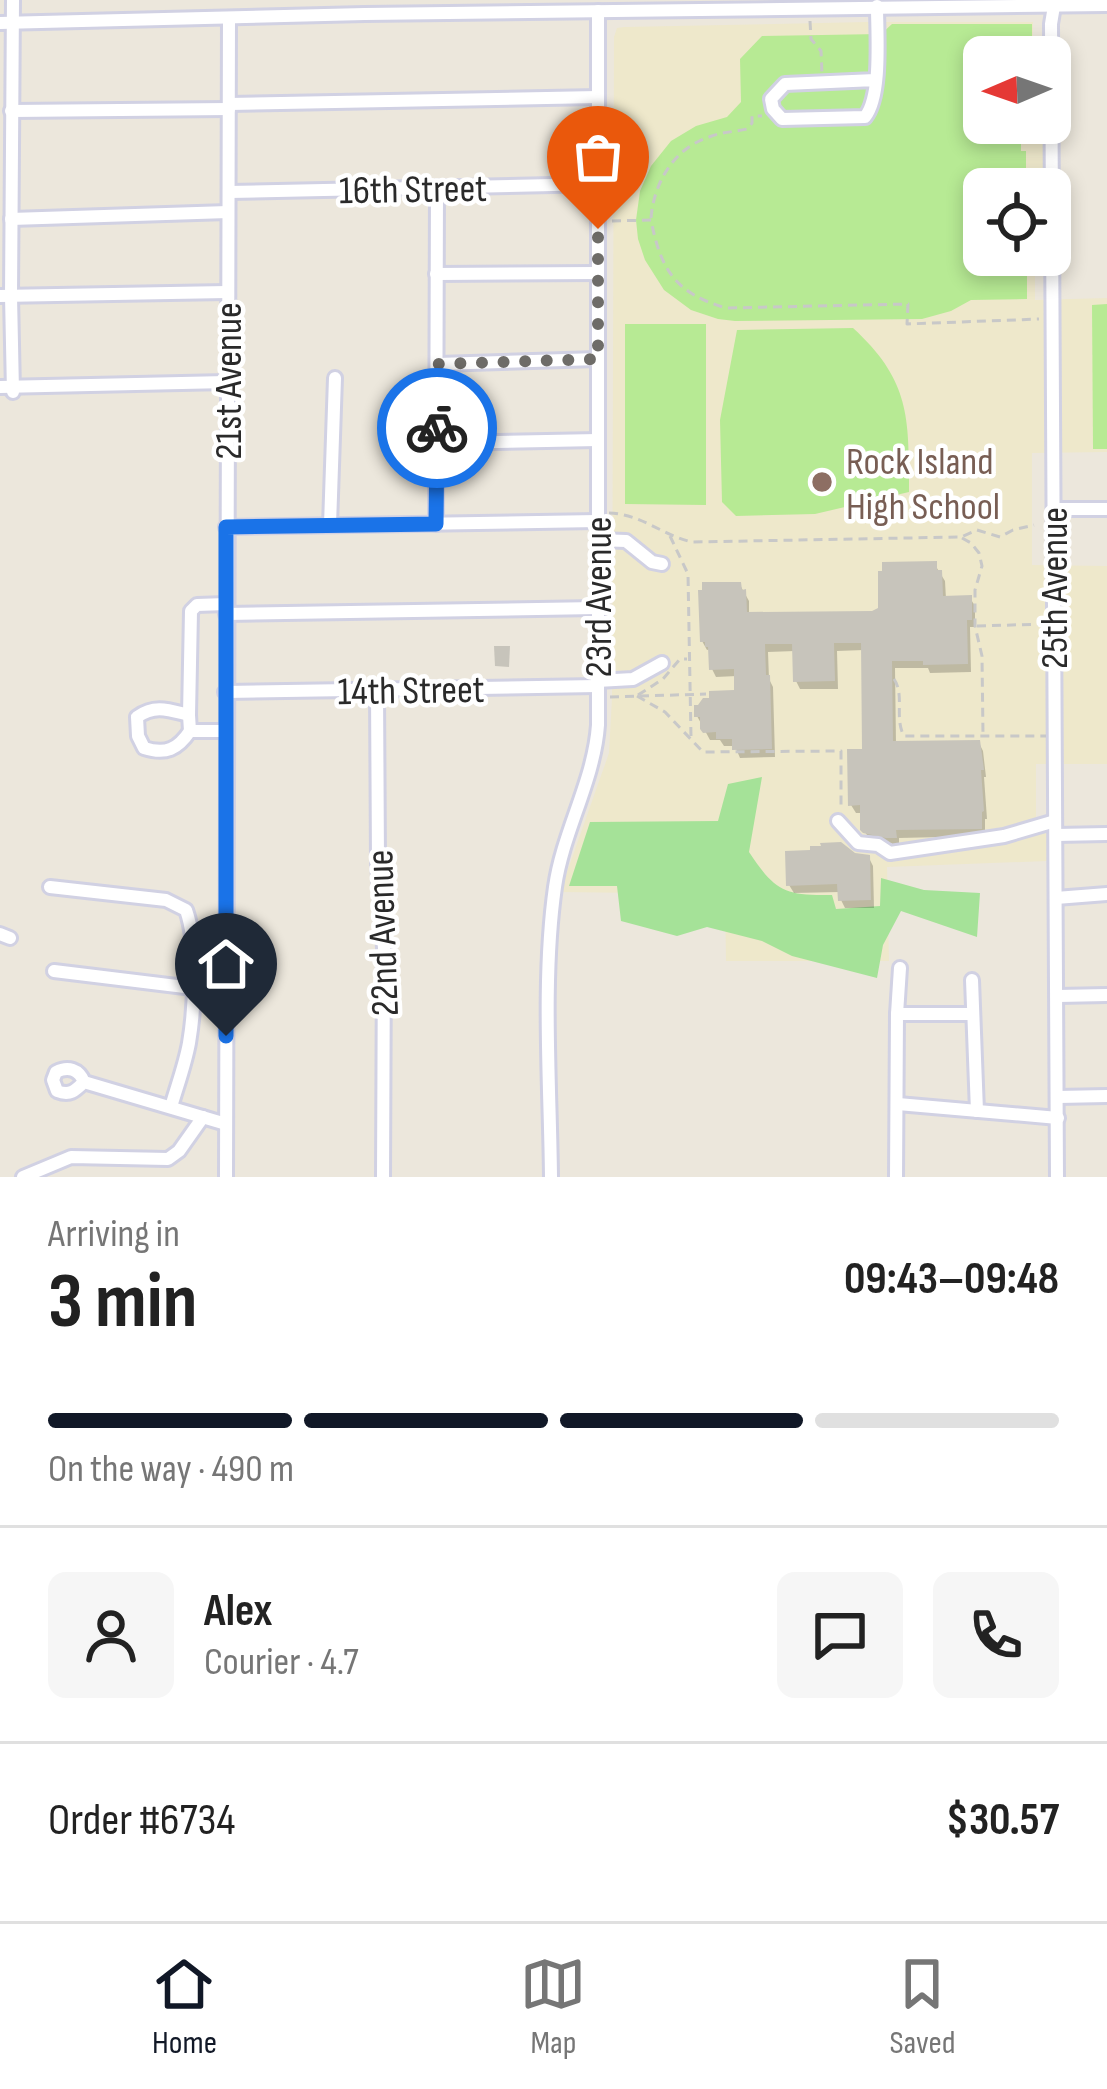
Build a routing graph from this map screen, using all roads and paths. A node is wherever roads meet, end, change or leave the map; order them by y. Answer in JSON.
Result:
{"nodes":[{"id":1,"x":13,"y":0,"type":"edge"},
{"id":2,"x":1054,"y":2,"type":"edge"},
{"id":3,"x":826,"y":4,"type":"edge"},
{"id":4,"x":1107,"y":4,"type":"edge"},
{"id":5,"x":674,"y":5,"type":"edge"},
{"id":6,"x":877,"y":6,"type":"junction"},
{"id":7,"x":598,"y":11,"type":"junction"},
{"id":8,"x":229,"y":18,"type":"junction"},
{"id":9,"x":810,"y":21,"type":"dead end"},
{"id":10,"x":6,"y":23,"type":"edge"},
{"id":11,"x":875,"y":80,"type":"junction"},
{"id":12,"x":822,"y":82,"type":"junction"},
{"id":13,"x":598,"y":97,"type":"junction"},
{"id":14,"x":229,"y":107,"type":"junction"},
{"id":15,"x":11,"y":111,"type":"junction"},
{"id":16,"x":764,"y":116,"type":"dead end"},
{"id":17,"x":598,"y":184,"type":"junction"},
{"id":18,"x":437,"y":188,"type":"junction"},
{"id":19,"x":229,"y":192,"type":"junction"},
{"id":20,"x":228,"y":212,"type":"junction"},
{"id":21,"x":11,"y":219,"type":"junction"},
{"id":22,"x":612,"y":220,"type":"dead end"},
{"id":23,"x":650,"y":220,"type":"junction"},
{"id":24,"x":598,"y":273,"type":"junction"},
{"id":25,"x":436,"y":274,"type":"junction"},
{"id":26,"x":227,"y":292,"type":"junction"},
{"id":27,"x":5,"y":296,"type":"edge"},
{"id":28,"x":1053,"y":318,"type":"junction"},
{"id":29,"x":598,"y":359,"type":"junction"},
{"id":30,"x":438,"y":364,"type":"junction"},
{"id":31,"x":334,"y":378,"type":"dead end"},
{"id":32,"x":227,"y":382,"type":"junction"},
{"id":33,"x":9,"y":388,"type":"edge"},
{"id":34,"x":598,"y":440,"type":"junction"},
{"id":35,"x":437,"y":443,"type":"junction"},
{"id":36,"x":1054,"y":509,"type":"junction"},
{"id":37,"x":1107,"y":509,"type":"edge"},
{"id":38,"x":603,"y":517,"type":"junction"},
{"id":39,"x":436,"y":524,"type":"junction"},
{"id":40,"x":330,"y":525,"type":"junction"},
{"id":41,"x":1034,"y":525,"type":"dead end"},
{"id":42,"x":226,"y":527,"type":"junction"},
{"id":43,"x":670,"y":535,"type":"junction"},
{"id":44,"x":961,"y":537,"type":"junction"},
{"id":45,"x":598,"y":540,"type":"junction"},
{"id":46,"x":662,"y":564,"type":"dead end"},
{"id":47,"x":597,"y":608,"type":"junction"},
{"id":48,"x":226,"y":609,"type":"junction"},
{"id":49,"x":1053,"y":623,"type":"junction"},
{"id":50,"x":975,"y":626,"type":"junction"},
{"id":51,"x":662,"y":663,"type":"dead end"},
{"id":52,"x":894,"y":679,"type":"dead end"},
{"id":53,"x":597,"y":683,"type":"junction"},
{"id":54,"x":377,"y":690,"type":"junction"},
{"id":55,"x":225,"y":692,"type":"junction"},
{"id":56,"x":690,"y":694,"type":"junction"},
{"id":57,"x":706,"y":694,"type":"dead end"},
{"id":58,"x":637,"y":696,"type":"junction"},
{"id":59,"x":608,"y":697,"type":"dead end"},
{"id":60,"x":189,"y":715,"type":"junction"},
{"id":61,"x":226,"y":730,"type":"junction"},
{"id":62,"x":190,"y":731,"type":"junction"},
{"id":63,"x":982,"y":736,"type":"junction"},
{"id":64,"x":1053,"y":736,"type":"junction"},
{"id":65,"x":691,"y":740,"type":"junction"},
{"id":66,"x":838,"y":821,"type":"joint"},
{"id":67,"x":1056,"y":828,"type":"junction"},
{"id":68,"x":1107,"y":834,"type":"edge"},
{"id":69,"x":50,"y":887,"type":"dead end"},
{"id":70,"x":1107,"y":893,"type":"edge"},
{"id":71,"x":1056,"y":898,"type":"junction"},
{"id":72,"x":900,"y":968,"type":"dead end"},
{"id":73,"x":54,"y":971,"type":"dead end"},
{"id":74,"x":972,"y":980,"type":"dead end"},
{"id":75,"x":193,"y":988,"type":"junction"},
{"id":76,"x":1058,"y":995,"type":"junction"},
{"id":77,"x":1107,"y":995,"type":"edge"},
{"id":78,"x":897,"y":1014,"type":"junction"},
{"id":79,"x":973,"y":1014,"type":"junction"},
{"id":80,"x":84,"y":1082,"type":"dead end"},
{"id":81,"x":1107,"y":1096,"type":"edge"},
{"id":82,"x":1058,"y":1097,"type":"junction"},
{"id":83,"x":898,"y":1104,"type":"junction"},
{"id":84,"x":171,"y":1107,"type":"junction"},
{"id":85,"x":977,"y":1112,"type":"junction"},
{"id":86,"x":203,"y":1117,"type":"junction"},
{"id":87,"x":1058,"y":1118,"type":"junction"},
{"id":88,"x":226,"y":1124,"type":"junction"},
{"id":89,"x":23,"y":1177,"type":"edge"},
{"id":90,"x":226,"y":1177,"type":"edge"},
{"id":91,"x":383,"y":1177,"type":"edge"},
{"id":92,"x":551,"y":1177,"type":"edge"},
{"id":93,"x":896,"y":1177,"type":"edge"},
{"id":94,"x":1058,"y":1177,"type":"edge"}],
"edges":[{"from":1,"to":10,"type":"street"},
{"from":2,"to":4,"type":"street"},
{"from":2,"to":6,"type":"street"},
{"from":2,"to":28,"type":"street","name":"25th Avenue"},
{"from":3,"to":5,"type":"street"},
{"from":3,"to":6,"type":"street"},
{"from":5,"to":7,"type":"street"},
{"from":6,"to":11,"type":"street"},
{"from":7,"to":8,"type":"street"},
{"from":7,"to":13,"type":"street","name":"23rd Avenue"},
{"from":8,"to":10,"type":"street"},
{"from":8,"to":14,"type":"street","name":"21st Avenue"},
{"from":9,"to":12,"type":"path"},
{"from":10,"to":15,"type":"street"},
{"from":11,"to":12,"type":"street"},
{"from":11,"to":12,"type":"street"},
{"from":13,"to":14,"type":"street"},
{"from":13,"to":17,"type":"street","name":"23rd Avenue"},
{"from":14,"to":15,"type":"street"},
{"from":14,"to":19,"type":"street","name":"21st Avenue"},
{"from":15,"to":21,"type":"street"},
{"from":16,"to":23,"type":"path"},
{"from":17,"to":18,"type":"street","name":"16th Street"},
{"from":17,"to":24,"type":"street","name":"23rd Avenue"},
{"from":18,"to":19,"type":"street","name":"16th Street"},
{"from":18,"to":25,"type":"street"},
{"from":19,"to":20,"type":"street","name":"21st Avenue"},
{"from":20,"to":21,"type":"street"},
{"from":20,"to":26,"type":"street","name":"21st Avenue"},
{"from":21,"to":27,"type":"street"},
{"from":22,"to":23,"type":"path"},
{"from":23,"to":28,"type":"path"},
{"from":24,"to":25,"type":"street"},
{"from":24,"to":29,"type":"street","name":"23rd Avenue"},
{"from":25,"to":30,"type":"street"},
{"from":26,"to":27,"type":"street"},
{"from":26,"to":32,"type":"street","name":"21st Avenue"},
{"from":27,"to":33,"type":"street"},
{"from":28,"to":36,"type":"street","name":"25th Avenue"},
{"from":29,"to":30,"type":"street"},
{"from":29,"to":34,"type":"street","name":"23rd Avenue"},
{"from":30,"to":35,"type":"street"},
{"from":31,"to":40,"type":"street"},
{"from":32,"to":33,"type":"street"},
{"from":32,"to":42,"type":"street","name":"21st Avenue"},
{"from":34,"to":35,"type":"street"},
{"from":34,"to":38,"type":"street","name":"23rd Avenue"},
{"from":35,"to":39,"type":"street"},
{"from":36,"to":37,"type":"street"},
{"from":36,"to":49,"type":"street","name":"25th Avenue"},
{"from":38,"to":39,"type":"street"},
{"from":38,"to":43,"type":"path"},
{"from":38,"to":45,"type":"street","name":"23rd Avenue"},
{"from":39,"to":40,"type":"street"},
{"from":40,"to":42,"type":"street"},
{"from":41,"to":44,"type":"path"},
{"from":42,"to":48,"type":"street","name":"21st Avenue"},
{"from":43,"to":44,"type":"path"},
{"from":43,"to":56,"type":"path"},
{"from":44,"to":50,"type":"path"},
{"from":45,"to":46,"type":"street"},
{"from":45,"to":47,"type":"street","name":"23rd Avenue"},
{"from":47,"to":48,"type":"street"},
{"from":47,"to":53,"type":"street","name":"23rd Avenue"},
{"from":48,"to":55,"type":"street","name":"21st Avenue"},
{"from":48,"to":60,"type":"street"},
{"from":49,"to":50,"type":"path"},
{"from":49,"to":64,"type":"street","name":"25th Avenue"},
{"from":50,"to":63,"type":"path"},
{"from":51,"to":53,"type":"street","name":"14th Street"},
{"from":52,"to":63,"type":"path"},
{"from":53,"to":54,"type":"street","name":"14th Street"},
{"from":53,"to":92,"type":"street","name":"23rd Avenue"},
{"from":54,"to":55,"type":"street","name":"14th Street"},
{"from":54,"to":91,"type":"street","name":"22nd Avenue"},
{"from":55,"to":61,"type":"street","name":"21st Avenue"},
{"from":56,"to":57,"type":"path"},
{"from":56,"to":58,"type":"path"},
{"from":56,"to":65,"type":"path"},
{"from":58,"to":59,"type":"path"},
{"from":58,"to":65,"type":"path"},
{"from":60,"to":62,"type":"street"},
{"from":60,"to":62,"type":"street"},
{"from":61,"to":62,"type":"street"},
{"from":61,"to":88,"type":"street","name":"21st Avenue"},
{"from":63,"to":64,"type":"path"},
{"from":64,"to":67,"type":"street","name":"25th Avenue"},
{"from":65,"to":66,"type":"path"},
{"from":66,"to":67,"type":"street"},
{"from":67,"to":68,"type":"street"},
{"from":67,"to":71,"type":"street","name":"25th Avenue"},
{"from":69,"to":75,"type":"street"},
{"from":70,"to":71,"type":"street"},
{"from":71,"to":76,"type":"street","name":"25th Avenue"},
{"from":72,"to":78,"type":"street"},
{"from":73,"to":75,"type":"street"},
{"from":74,"to":79,"type":"street"},
{"from":75,"to":84,"type":"street"},
{"from":76,"to":77,"type":"street"},
{"from":76,"to":82,"type":"street","name":"25th Avenue"},
{"from":78,"to":79,"type":"street"},
{"from":78,"to":83,"type":"street"},
{"from":79,"to":85,"type":"street"},
{"from":80,"to":84,"type":"street"},
{"from":81,"to":82,"type":"street"},
{"from":82,"to":87,"type":"street","name":"25th Avenue"},
{"from":83,"to":85,"type":"street"},
{"from":83,"to":93,"type":"street"},
{"from":84,"to":86,"type":"street"},
{"from":85,"to":87,"type":"street"},
{"from":86,"to":88,"type":"street"},
{"from":86,"to":89,"type":"street"},
{"from":87,"to":94,"type":"street","name":"25th Avenue"},
{"from":88,"to":90,"type":"street","name":"21st Avenue"}]}
